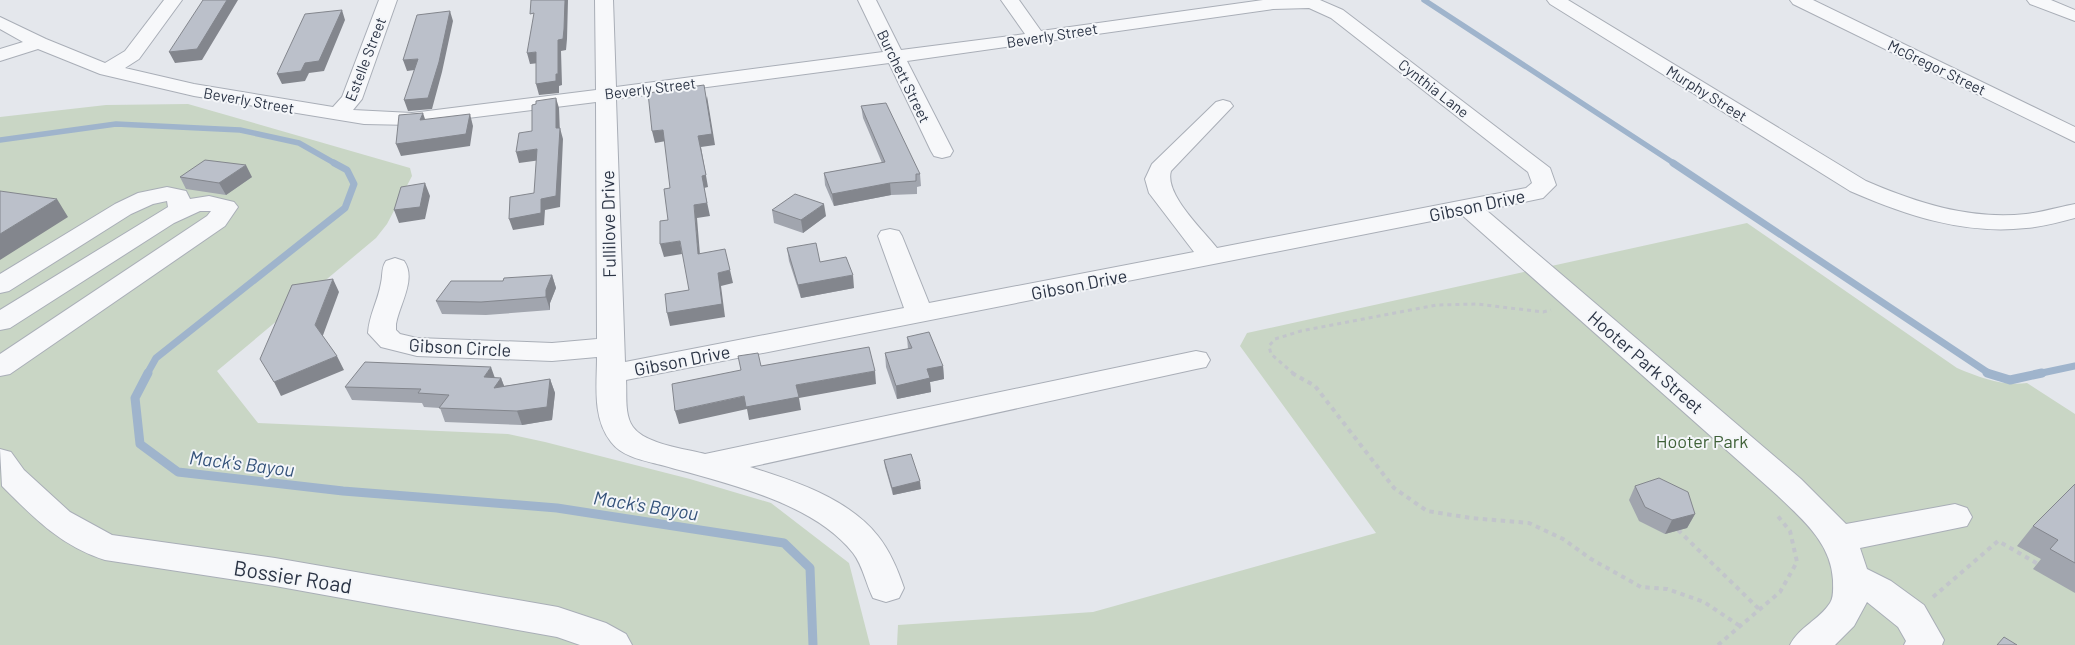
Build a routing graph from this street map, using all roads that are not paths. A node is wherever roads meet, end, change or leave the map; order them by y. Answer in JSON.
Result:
{"nodes":[{"id":1,"x":173,"y":0,"type":"edge"},
{"id":2,"x":388,"y":0,"type":"edge"},
{"id":3,"x":604,"y":0,"type":"edge"},
{"id":4,"x":867,"y":0,"type":"edge"},
{"id":5,"x":1010,"y":0,"type":"edge"},
{"id":6,"x":1556,"y":0,"type":"edge"},
{"id":7,"x":1799,"y":0,"type":"edge"},
{"id":8,"x":2036,"y":0,"type":"edge"},
{"id":9,"x":1312,"y":3,"type":"joint"},
{"id":10,"x":2075,"y":16,"type":"edge"},
{"id":11,"x":0,"y":22,"type":"edge"},
{"id":12,"x":1036,"y":36,"type":"junction"},
{"id":13,"x":39,"y":43,"type":"junction"},
{"id":14,"x":0,"y":55,"type":"edge"},
{"id":15,"x":895,"y":57,"type":"junction"},
{"id":16,"x":107,"y":70,"type":"junction"},
{"id":17,"x":606,"y":94,"type":"junction"},
{"id":18,"x":1223,"y":106,"type":"dead end"},
{"id":19,"x":337,"y":115,"type":"junction"},
{"id":20,"x":2075,"y":135,"type":"edge"},
{"id":21,"x":942,"y":152,"type":"dead end"},
{"id":22,"x":1544,"y":185,"type":"joint"},
{"id":23,"x":1468,"y":207,"type":"junction"},
{"id":24,"x":181,"y":210,"type":"junction"},
{"id":25,"x":2075,"y":211,"type":"edge"},
{"id":26,"x":890,"y":236,"type":"dead end"},
{"id":27,"x":1212,"y":258,"type":"junction"},
{"id":28,"x":395,"y":266,"type":"dead end"},
{"id":29,"x":0,"y":285,"type":"edge"},
{"id":30,"x":920,"y":314,"type":"junction"},
{"id":31,"x":0,"y":322,"type":"edge"},
{"id":32,"x":1196,"y":360,"type":"dead end"},
{"id":33,"x":611,"y":361,"type":"junction"},
{"id":34,"x":0,"y":367,"type":"edge"},
{"id":35,"x":0,"y":460,"type":"edge"},
{"id":36,"x":704,"y":466,"type":"junction"},
{"id":37,"x":1955,"y":517,"type":"dead end"},
{"id":38,"x":1838,"y":539,"type":"junction"},
{"id":39,"x":1852,"y":577,"type":"junction"},
{"id":40,"x":886,"y":588,"type":"dead end"},
{"id":41,"x":1917,"y":630,"type":"edge"},
{"id":42,"x":613,"y":645,"type":"edge"},
{"id":43,"x":1809,"y":645,"type":"edge"}],
"edges":[{"from":1,"to":16,"type":"street"},
{"from":2,"to":19,"type":"street","name":"Estelle Street"},
{"from":3,"to":17,"type":"street","name":"Fullilove Drive"},
{"from":4,"to":15,"type":"street","name":"Burchett Street"},
{"from":5,"to":12,"type":"street"},
{"from":6,"to":25,"type":"street","name":"Murphy Street"},
{"from":7,"to":20,"type":"street","name":"McGregor Street"},
{"from":8,"to":10,"type":"street"},
{"from":9,"to":12,"type":"street","name":"Beverly Street"},
{"from":9,"to":22,"type":"street","name":"Cynthia Lane"},
{"from":11,"to":13,"type":"street","name":"Beverly Street"},
{"from":12,"to":15,"type":"street","name":"Beverly Street"},
{"from":13,"to":14,"type":"street"},
{"from":13,"to":16,"type":"street","name":"Beverly Street"},
{"from":15,"to":17,"type":"street","name":"Beverly Street"},
{"from":15,"to":21,"type":"street","name":"Burchett Street"},
{"from":16,"to":19,"type":"street","name":"Beverly Street"},
{"from":17,"to":19,"type":"street","name":"Beverly Street"},
{"from":17,"to":33,"type":"street","name":"Fullilove Drive"},
{"from":18,"to":27,"type":"street"},
{"from":22,"to":23,"type":"street","name":"Gibson Drive"},
{"from":23,"to":27,"type":"street","name":"Gibson Drive"},
{"from":23,"to":38,"type":"street","name":"Hooter Park Street"},
{"from":24,"to":29,"type":"street"},
{"from":24,"to":31,"type":"street"},
{"from":24,"to":34,"type":"street"},
{"from":26,"to":30,"type":"street"},
{"from":27,"to":30,"type":"street","name":"Gibson Drive"},
{"from":28,"to":33,"type":"street","name":"Gibson Circle"},
{"from":30,"to":33,"type":"street","name":"Gibson Drive"},
{"from":32,"to":36,"type":"street"},
{"from":33,"to":36,"type":"street","name":"Fullilove Drive"},
{"from":35,"to":42,"type":"street","name":"Bossier Road"},
{"from":36,"to":40,"type":"street"},
{"from":37,"to":38,"type":"street"},
{"from":38,"to":39,"type":"street","name":"Hooter Park Street"},
{"from":39,"to":41,"type":"street"},
{"from":39,"to":43,"type":"street","name":"Hooter Park Street"}]}
